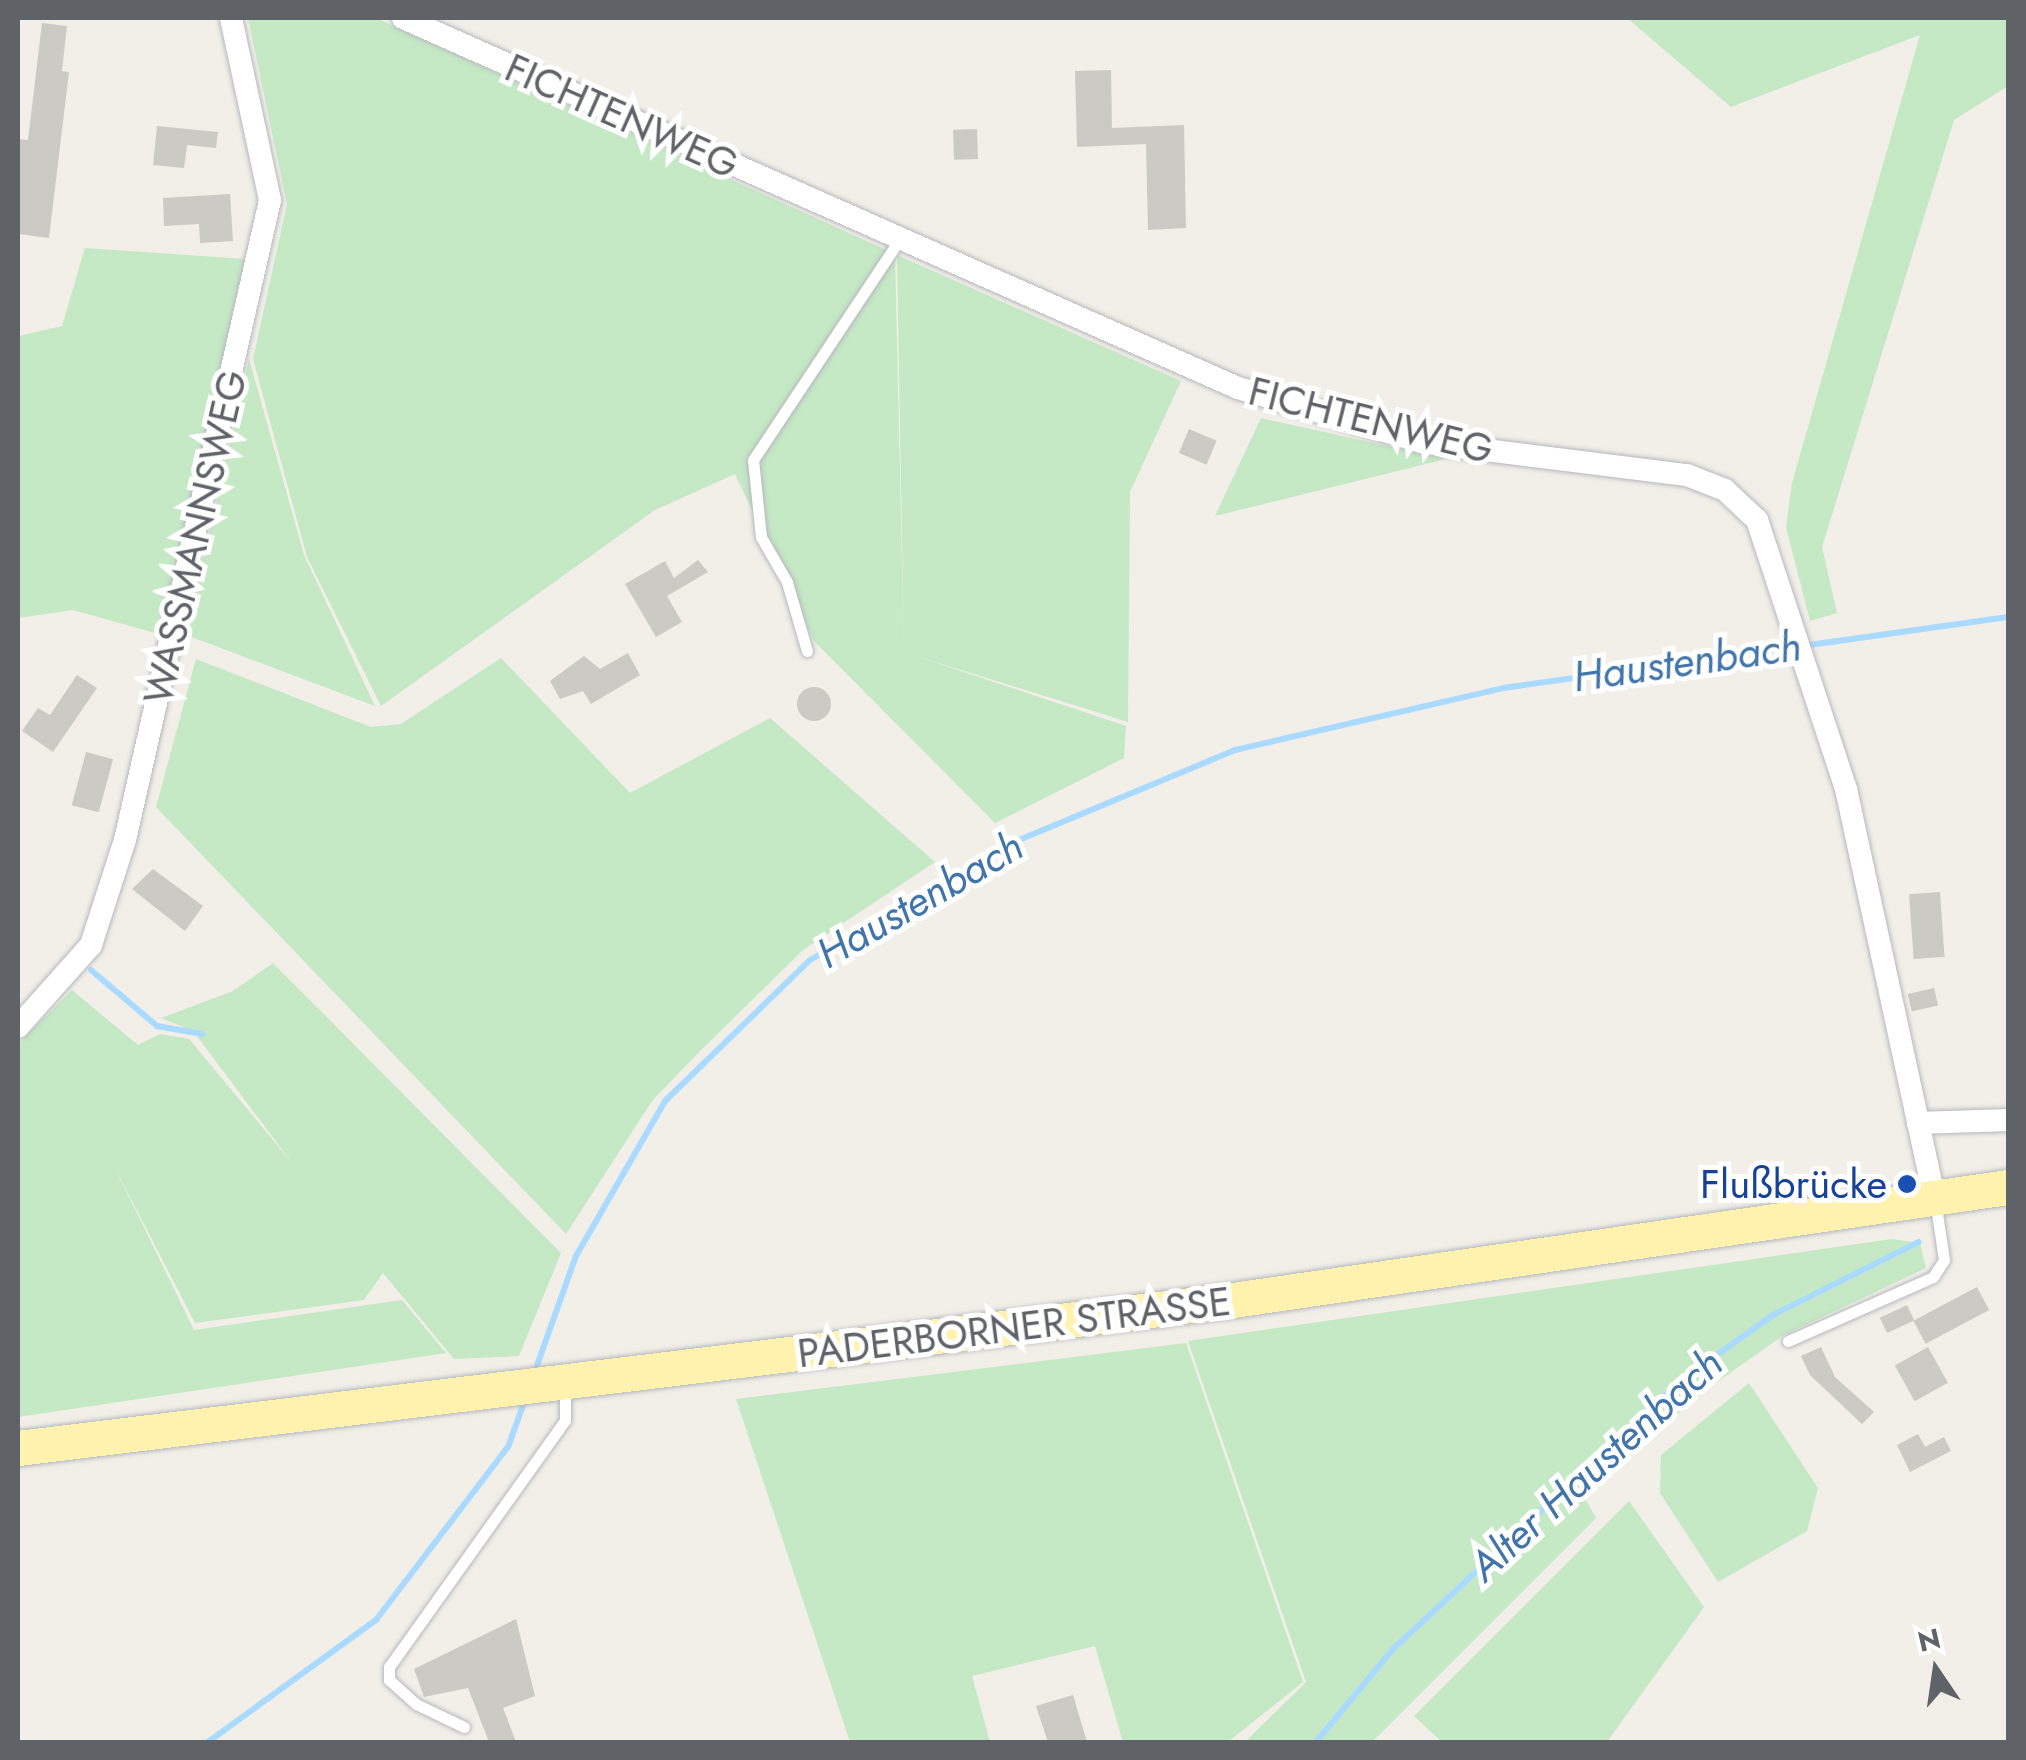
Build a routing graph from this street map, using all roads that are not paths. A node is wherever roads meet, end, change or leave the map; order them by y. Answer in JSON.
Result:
{"nodes":[{"id":1,"x":231,"y":18,"type":"edge"},
{"id":2,"x":403,"y":18,"type":"edge"},
{"id":3,"x":899,"y":240,"type":"junction"},
{"id":4,"x":807,"y":651,"type":"dead end"},
{"id":5,"x":18,"y":1027,"type":"edge"},
{"id":6,"x":2008,"y":1120,"type":"edge"},
{"id":7,"x":1918,"y":1123,"type":"junction"},
{"id":8,"x":2008,"y":1188,"type":"edge"},
{"id":9,"x":1934,"y":1199,"type":"junction"},
{"id":10,"x":1788,"y":1341,"type":"dead end"},
{"id":11,"x":562,"y":1381,"type":"junction"},
{"id":12,"x":18,"y":1448,"type":"edge"},
{"id":13,"x":464,"y":1728,"type":"dead end"}],
"edges":[{"from":1,"to":5,"type":"street","name":"WASSMANNSWEG"},
{"from":2,"to":3,"type":"street","name":"FICHTENWEG"},
{"from":3,"to":4,"type":"lane"},
{"from":3,"to":7,"type":"street","name":"FICHTENWEG"},
{"from":6,"to":7,"type":"street"},
{"from":7,"to":9,"type":"street","name":"FICHTENWEG"},
{"from":8,"to":9,"type":"main road","name":"PADERBORNER STRASSE"},
{"from":9,"to":10,"type":"lane"},
{"from":9,"to":11,"type":"main road","name":"PADERBORNER STRASSE"},
{"from":11,"to":12,"type":"main road","name":"PADERBORNER STRASSE"},
{"from":11,"to":13,"type":"lane"}]}
